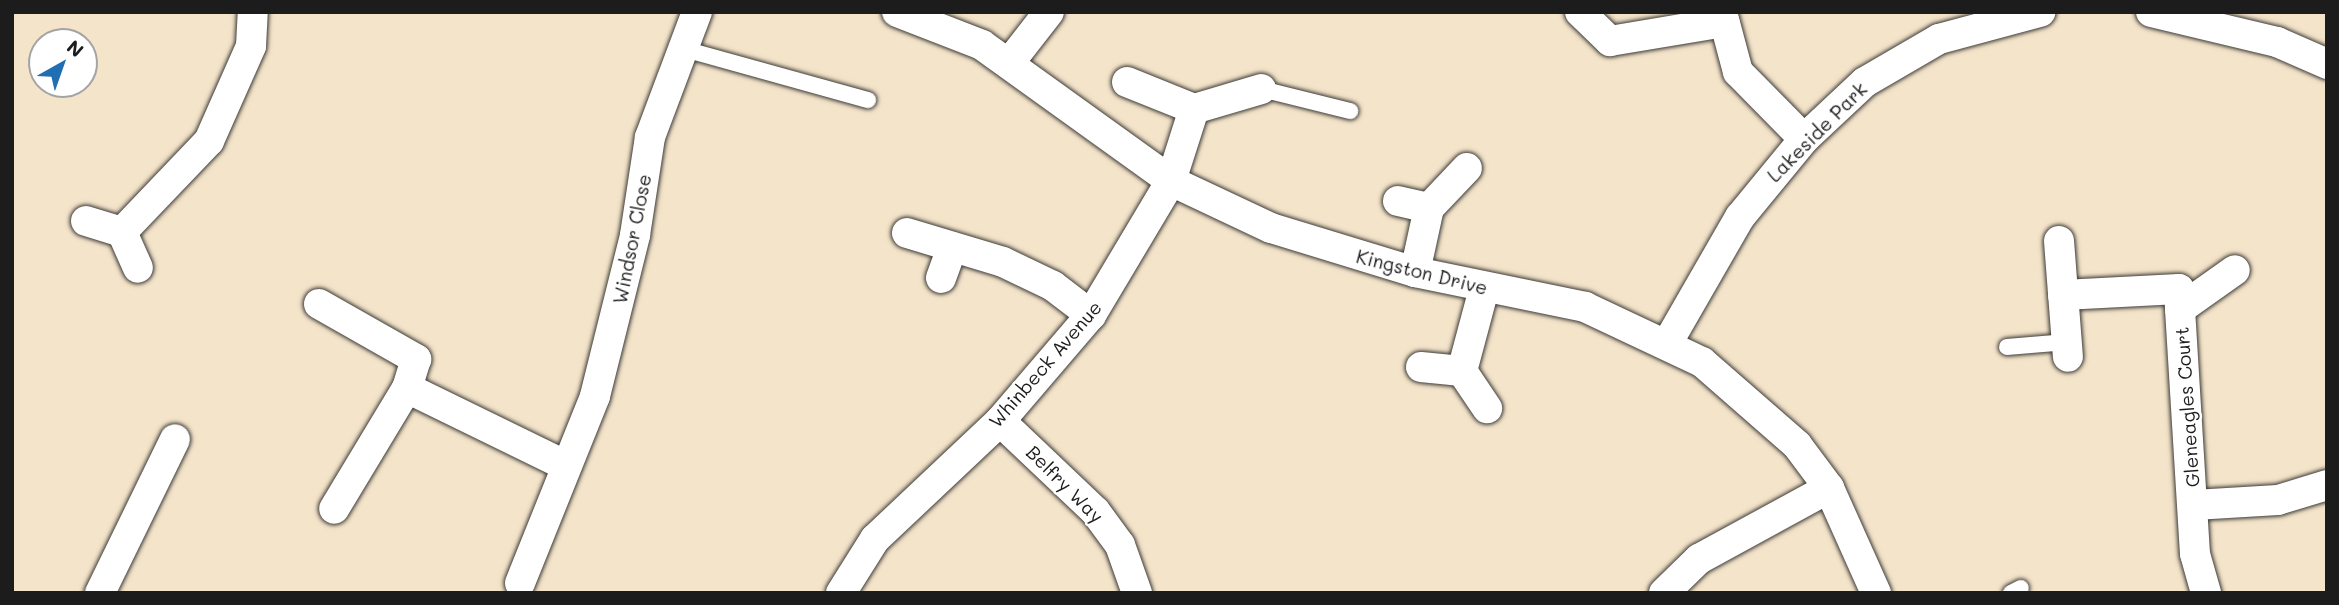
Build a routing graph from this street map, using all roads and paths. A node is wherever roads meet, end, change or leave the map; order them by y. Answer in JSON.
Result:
{"nodes":[{"id":1,"x":253,"y":12,"type":"edge"},
{"id":2,"x":697,"y":12,"type":"edge"},
{"id":3,"x":897,"y":12,"type":"edge"},
{"id":4,"x":1049,"y":12,"type":"edge"},
{"id":5,"x":1580,"y":12,"type":"edge"},
{"id":6,"x":2040,"y":12,"type":"edge"},
{"id":7,"x":2151,"y":12,"type":"edge"},
{"id":8,"x":1723,"y":17,"type":"edge"},
{"id":9,"x":684,"y":50,"type":"junction"},
{"id":10,"x":1010,"y":62,"type":"junction"},
{"id":11,"x":2327,"y":64,"type":"edge"},
{"id":12,"x":1128,"y":82,"type":"dead end"},
{"id":13,"x":1261,"y":89,"type":"joint"},
{"id":14,"x":868,"y":100,"type":"dead end"},
{"id":15,"x":1194,"y":109,"type":"junction"},
{"id":16,"x":1350,"y":111,"type":"dead end"},
{"id":17,"x":1804,"y":139,"type":"junction"},
{"id":18,"x":1467,"y":168,"type":"dead end"},
{"id":19,"x":1171,"y":181,"type":"junction"},
{"id":20,"x":1398,"y":201,"type":"dead end"},
{"id":21,"x":1429,"y":208,"type":"junction"},
{"id":22,"x":86,"y":221,"type":"dead end"},
{"id":23,"x":122,"y":232,"type":"junction"},
{"id":24,"x":907,"y":233,"type":"dead end"},
{"id":25,"x":2059,"y":242,"type":"dead end"},
{"id":26,"x":952,"y":247,"type":"junction"},
{"id":27,"x":138,"y":268,"type":"dead end"},
{"id":28,"x":2235,"y":270,"type":"dead end"},
{"id":29,"x":1415,"y":272,"type":"junction"},
{"id":30,"x":941,"y":278,"type":"dead end"},
{"id":31,"x":1483,"y":289,"type":"junction"},
{"id":32,"x":2063,"y":295,"type":"junction"},
{"id":33,"x":319,"y":304,"type":"dead end"},
{"id":34,"x":2180,"y":309,"type":"junction"},
{"id":35,"x":1091,"y":315,"type":"junction"},
{"id":36,"x":1668,"y":342,"type":"junction"},
{"id":37,"x":2007,"y":347,"type":"dead end"},
{"id":38,"x":2068,"y":350,"type":"joint"},
{"id":39,"x":1421,"y":367,"type":"dead end"},
{"id":40,"x":1462,"y":372,"type":"junction"},
{"id":41,"x":407,"y":388,"type":"junction"},
{"id":42,"x":1487,"y":408,"type":"dead end"},
{"id":43,"x":1000,"y":421,"type":"junction"},
{"id":44,"x":175,"y":439,"type":"dead end"},
{"id":45,"x":565,"y":465,"type":"junction"},
{"id":46,"x":2327,"y":485,"type":"edge"},
{"id":47,"x":1829,"y":488,"type":"junction"},
{"id":48,"x":2194,"y":505,"type":"junction"},
{"id":49,"x":334,"y":509,"type":"dead end"},
{"id":50,"x":520,"y":583,"type":"dead end"},
{"id":51,"x":100,"y":593,"type":"edge"},
{"id":52,"x":841,"y":593,"type":"edge"},
{"id":53,"x":1137,"y":593,"type":"edge"},
{"id":54,"x":1664,"y":593,"type":"edge"},
{"id":55,"x":1876,"y":593,"type":"edge"},
{"id":56,"x":2206,"y":593,"type":"edge"}],
"edges":[{"from":1,"to":23,"type":"street"},
{"from":2,"to":9,"type":"street","name":"Windsor Close"},
{"from":3,"to":10,"type":"street","name":"Kingston Drive"},
{"from":4,"to":10,"type":"street"},
{"from":5,"to":8,"type":"street"},
{"from":6,"to":17,"type":"street","name":"Lakeside Park"},
{"from":7,"to":11,"type":"street"},
{"from":8,"to":17,"type":"street"},
{"from":9,"to":14,"type":"lane"},
{"from":9,"to":45,"type":"street","name":"Windsor Close"},
{"from":10,"to":19,"type":"street","name":"Kingston Drive"},
{"from":12,"to":15,"type":"street"},
{"from":13,"to":15,"type":"street"},
{"from":13,"to":16,"type":"lane"},
{"from":15,"to":19,"type":"street","name":"Whinbeck Avenue"},
{"from":17,"to":36,"type":"street","name":"Lakeside Park"},
{"from":18,"to":21,"type":"street"},
{"from":19,"to":29,"type":"street","name":"Kingston Drive"},
{"from":19,"to":35,"type":"street","name":"Whinbeck Avenue"},
{"from":20,"to":21,"type":"street"},
{"from":21,"to":29,"type":"street"},
{"from":22,"to":23,"type":"street"},
{"from":23,"to":27,"type":"street"},
{"from":24,"to":26,"type":"street"},
{"from":25,"to":32,"type":"street"},
{"from":26,"to":30,"type":"street"},
{"from":26,"to":35,"type":"street"},
{"from":28,"to":34,"type":"street","name":"Gleneagles Court"},
{"from":29,"to":31,"type":"street","name":"Kingston Drive"},
{"from":31,"to":36,"type":"street","name":"Kingston Drive"},
{"from":31,"to":40,"type":"street"},
{"from":32,"to":34,"type":"street","name":"Gleneagles Court"},
{"from":32,"to":38,"type":"street"},
{"from":33,"to":41,"type":"street"},
{"from":34,"to":48,"type":"street","name":"Gleneagles Court"},
{"from":35,"to":43,"type":"street","name":"Whinbeck Avenue"},
{"from":36,"to":47,"type":"street","name":"Kingston Drive"},
{"from":37,"to":38,"type":"lane"},
{"from":39,"to":40,"type":"street"},
{"from":40,"to":42,"type":"street"},
{"from":41,"to":45,"type":"street"},
{"from":41,"to":49,"type":"street"},
{"from":43,"to":52,"type":"street","name":"Whinbeck Avenue"},
{"from":43,"to":53,"type":"street","name":"Belfry Way"},
{"from":44,"to":51,"type":"street"},
{"from":45,"to":50,"type":"street","name":"Windsor Close"},
{"from":46,"to":48,"type":"street","name":"Gleneagles Court"},
{"from":47,"to":54,"type":"street"},
{"from":47,"to":55,"type":"street","name":"Kingston Drive"},
{"from":48,"to":56,"type":"street","name":"Gleneagles Court"}]}
